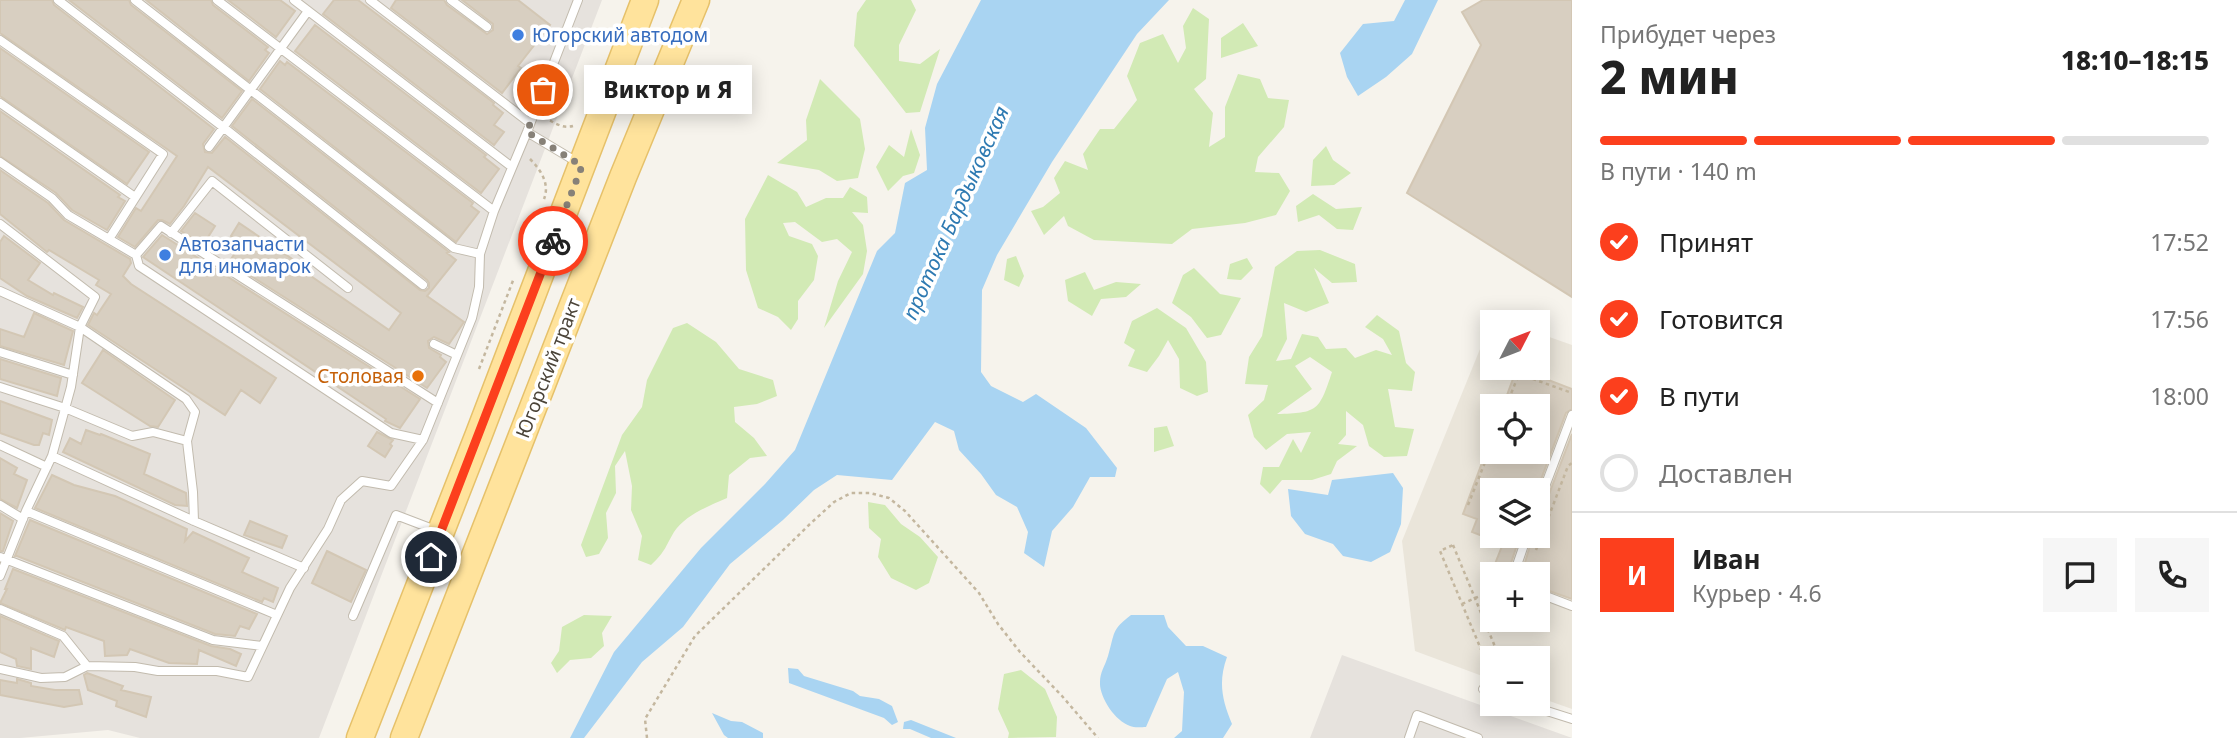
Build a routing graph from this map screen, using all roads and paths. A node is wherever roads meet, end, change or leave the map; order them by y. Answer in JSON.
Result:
{"nodes":[{"id":1,"x":58,"y":0,"type":"edge"},
{"id":2,"x":135,"y":0,"type":"edge"},
{"id":3,"x":217,"y":0,"type":"edge"},
{"id":4,"x":372,"y":0,"type":"edge"},
{"id":5,"x":451,"y":0,"type":"edge"},
{"id":6,"x":578,"y":0,"type":"edge"},
{"id":7,"x":645,"y":0,"type":"edge"},
{"id":8,"x":696,"y":0,"type":"edge"},
{"id":9,"x":299,"y":1,"type":"edge"},
{"id":10,"x":308,"y":10,"type":"junction"},
{"id":11,"x":487,"y":27,"type":"dead end"},
{"id":12,"x":0,"y":40,"type":"edge"},
{"id":13,"x":281,"y":49,"type":"junction"},
{"id":14,"x":251,"y":89,"type":"junction"},
{"id":15,"x":0,"y":103,"type":"edge"},
{"id":16,"x":223,"y":127,"type":"junction"},
{"id":17,"x":529,"y":128,"type":"junction"},
{"id":18,"x":209,"y":147,"type":"dead end"},
{"id":19,"x":0,"y":162,"type":"edge"},
{"id":20,"x":582,"y":166,"type":"junction"},
{"id":21,"x":512,"y":167,"type":"junction"},
{"id":22,"x":135,"y":197,"type":"junction"},
{"id":23,"x":494,"y":211,"type":"junction"},
{"id":24,"x":0,"y":223,"type":"edge"},
{"id":25,"x":171,"y":233,"type":"junction"},
{"id":26,"x":109,"y":239,"type":"junction"},
{"id":27,"x":480,"y":254,"type":"junction"},
{"id":28,"x":135,"y":255,"type":"junction"},
{"id":29,"x":423,"y":285,"type":"dead end"},
{"id":30,"x":348,"y":288,"type":"dead end"},
{"id":31,"x":0,"y":291,"type":"edge"},
{"id":32,"x":80,"y":327,"type":"junction"},
{"id":33,"x":434,"y":344,"type":"dead end"},
{"id":34,"x":0,"y":352,"type":"edge"},
{"id":35,"x":457,"y":355,"type":"junction"},
{"id":36,"x":73,"y":375,"type":"junction"},
{"id":37,"x":0,"y":387,"type":"edge"},
{"id":38,"x":1572,"y":393,"type":"edge"},
{"id":39,"x":1511,"y":394,"type":"edge"},
{"id":40,"x":438,"y":403,"type":"junction"},
{"id":41,"x":65,"y":408,"type":"junction"},
{"id":42,"x":1572,"y":415,"type":"edge"},
{"id":43,"x":423,"y":440,"type":"junction"},
{"id":44,"x":1562,"y":440,"type":"junction"},
{"id":45,"x":187,"y":441,"type":"junction"},
{"id":46,"x":0,"y":444,"type":"edge"},
{"id":47,"x":1572,"y":444,"type":"edge"},
{"id":48,"x":52,"y":456,"type":"junction"},
{"id":49,"x":1572,"y":463,"type":"edge"},
{"id":50,"x":1484,"y":464,"type":"edge"},
{"id":51,"x":47,"y":467,"type":"junction"},
{"id":52,"x":1548,"y":478,"type":"edge"},
{"id":53,"x":0,"y":505,"type":"edge"},
{"id":54,"x":1468,"y":505,"type":"dead end"},
{"id":55,"x":25,"y":515,"type":"junction"},
{"id":56,"x":194,"y":522,"type":"junction"},
{"id":57,"x":441,"y":532,"type":"junction"},
{"id":58,"x":3,"y":559,"type":"edge"},
{"id":59,"x":1533,"y":559,"type":"dead end"},
{"id":60,"x":304,"y":568,"type":"junction"},
{"id":61,"x":0,"y":576,"type":"edge"},
{"id":62,"x":1480,"y":596,"type":"edge"},
{"id":63,"x":1550,"y":598,"type":"edge"},
{"id":64,"x":1475,"y":599,"type":"junction"},
{"id":65,"x":1462,"y":604,"type":"junction"},
{"id":66,"x":1572,"y":606,"type":"edge"},
{"id":67,"x":0,"y":609,"type":"edge"},
{"id":68,"x":276,"y":615,"type":"junction"},
{"id":69,"x":353,"y":616,"type":"dead end"},
{"id":70,"x":262,"y":646,"type":"junction"},
{"id":71,"x":88,"y":666,"type":"junction"},
{"id":72,"x":0,"y":669,"type":"edge"},
{"id":73,"x":1550,"y":712,"type":"edge"},
{"id":74,"x":1572,"y":719,"type":"edge"},
{"id":75,"x":360,"y":738,"type":"edge"},
{"id":76,"x":404,"y":738,"type":"edge"},
{"id":77,"x":646,"y":738,"type":"edge"},
{"id":78,"x":1098,"y":738,"type":"edge"},
{"id":79,"x":1409,"y":738,"type":"edge"},
{"id":80,"x":1478,"y":738,"type":"edge"}],
"edges":[{"from":1,"to":16,"type":"lane"},
{"from":2,"to":14,"type":"lane"},
{"from":3,"to":13,"type":"lane"},
{"from":4,"to":17,"type":"lane"},
{"from":5,"to":11,"type":"lane"},
{"from":6,"to":17,"type":"lane"},
{"from":7,"to":20,"type":"main road"},
{"from":8,"to":76,"type":"main road","name":"Югорский тракт"},
{"from":9,"to":10,"type":"lane"},
{"from":10,"to":13,"type":"lane"},
{"from":10,"to":21,"type":"lane"},
{"from":12,"to":22,"type":"lane"},
{"from":13,"to":14,"type":"lane"},
{"from":13,"to":23,"type":"lane"},
{"from":14,"to":16,"type":"lane"},
{"from":14,"to":27,"type":"lane"},
{"from":15,"to":22,"type":"lane"},
{"from":16,"to":18,"type":"lane"},
{"from":16,"to":29,"type":"lane"},
{"from":17,"to":20,"type":"lane"},
{"from":17,"to":21,"type":"lane"},
{"from":19,"to":26,"type":"lane"},
{"from":20,"to":57,"type":"main road"},
{"from":21,"to":23,"type":"lane"},
{"from":22,"to":26,"type":"lane"},
{"from":23,"to":27,"type":"lane"},
{"from":24,"to":32,"type":"lane"},
{"from":25,"to":28,"type":"lane"},
{"from":25,"to":30,"type":"lane"},
{"from":25,"to":40,"type":"lane"},
{"from":26,"to":28,"type":"lane"},
{"from":27,"to":35,"type":"lane"},
{"from":28,"to":43,"type":"lane"},
{"from":31,"to":32,"type":"lane"},
{"from":32,"to":36,"type":"lane"},
{"from":32,"to":45,"type":"lane"},
{"from":33,"to":35,"type":"lane"},
{"from":34,"to":36,"type":"lane"},
{"from":35,"to":40,"type":"lane"},
{"from":36,"to":41,"type":"lane"},
{"from":37,"to":41,"type":"lane"},
{"from":38,"to":39,"type":"path"},
{"from":40,"to":43,"type":"lane"},
{"from":41,"to":45,"type":"lane"},
{"from":41,"to":48,"type":"lane"},
{"from":42,"to":44,"type":"lane"},
{"from":43,"to":60,"type":"lane"},
{"from":44,"to":47,"type":"lane"},
{"from":44,"to":52,"type":"lane"},
{"from":45,"to":56,"type":"lane"},
{"from":46,"to":51,"type":"lane"},
{"from":48,"to":51,"type":"lane"},
{"from":48,"to":56,"type":"lane"},
{"from":49,"to":59,"type":"path"},
{"from":50,"to":54,"type":"path"},
{"from":51,"to":55,"type":"lane"},
{"from":53,"to":55,"type":"lane"},
{"from":55,"to":58,"type":"lane"},
{"from":55,"to":68,"type":"lane"},
{"from":56,"to":60,"type":"lane"},
{"from":57,"to":69,"type":"lane"},
{"from":57,"to":75,"type":"main road"},
{"from":58,"to":61,"type":"lane"},
{"from":58,"to":70,"type":"lane"},
{"from":60,"to":68,"type":"lane"},
{"from":62,"to":64,"type":"path"},
{"from":63,"to":66,"type":"lane"},
{"from":64,"to":65,"type":"path"},
{"from":64,"to":65,"type":"path"},
{"from":64,"to":65,"type":"path"},
{"from":67,"to":71,"type":"lane"},
{"from":68,"to":70,"type":"lane"},
{"from":70,"to":71,"type":"lane"},
{"from":71,"to":72,"type":"lane"},
{"from":73,"to":74,"type":"lane"},
{"from":77,"to":78,"type":"path"},
{"from":79,"to":80,"type":"lane"}]}
